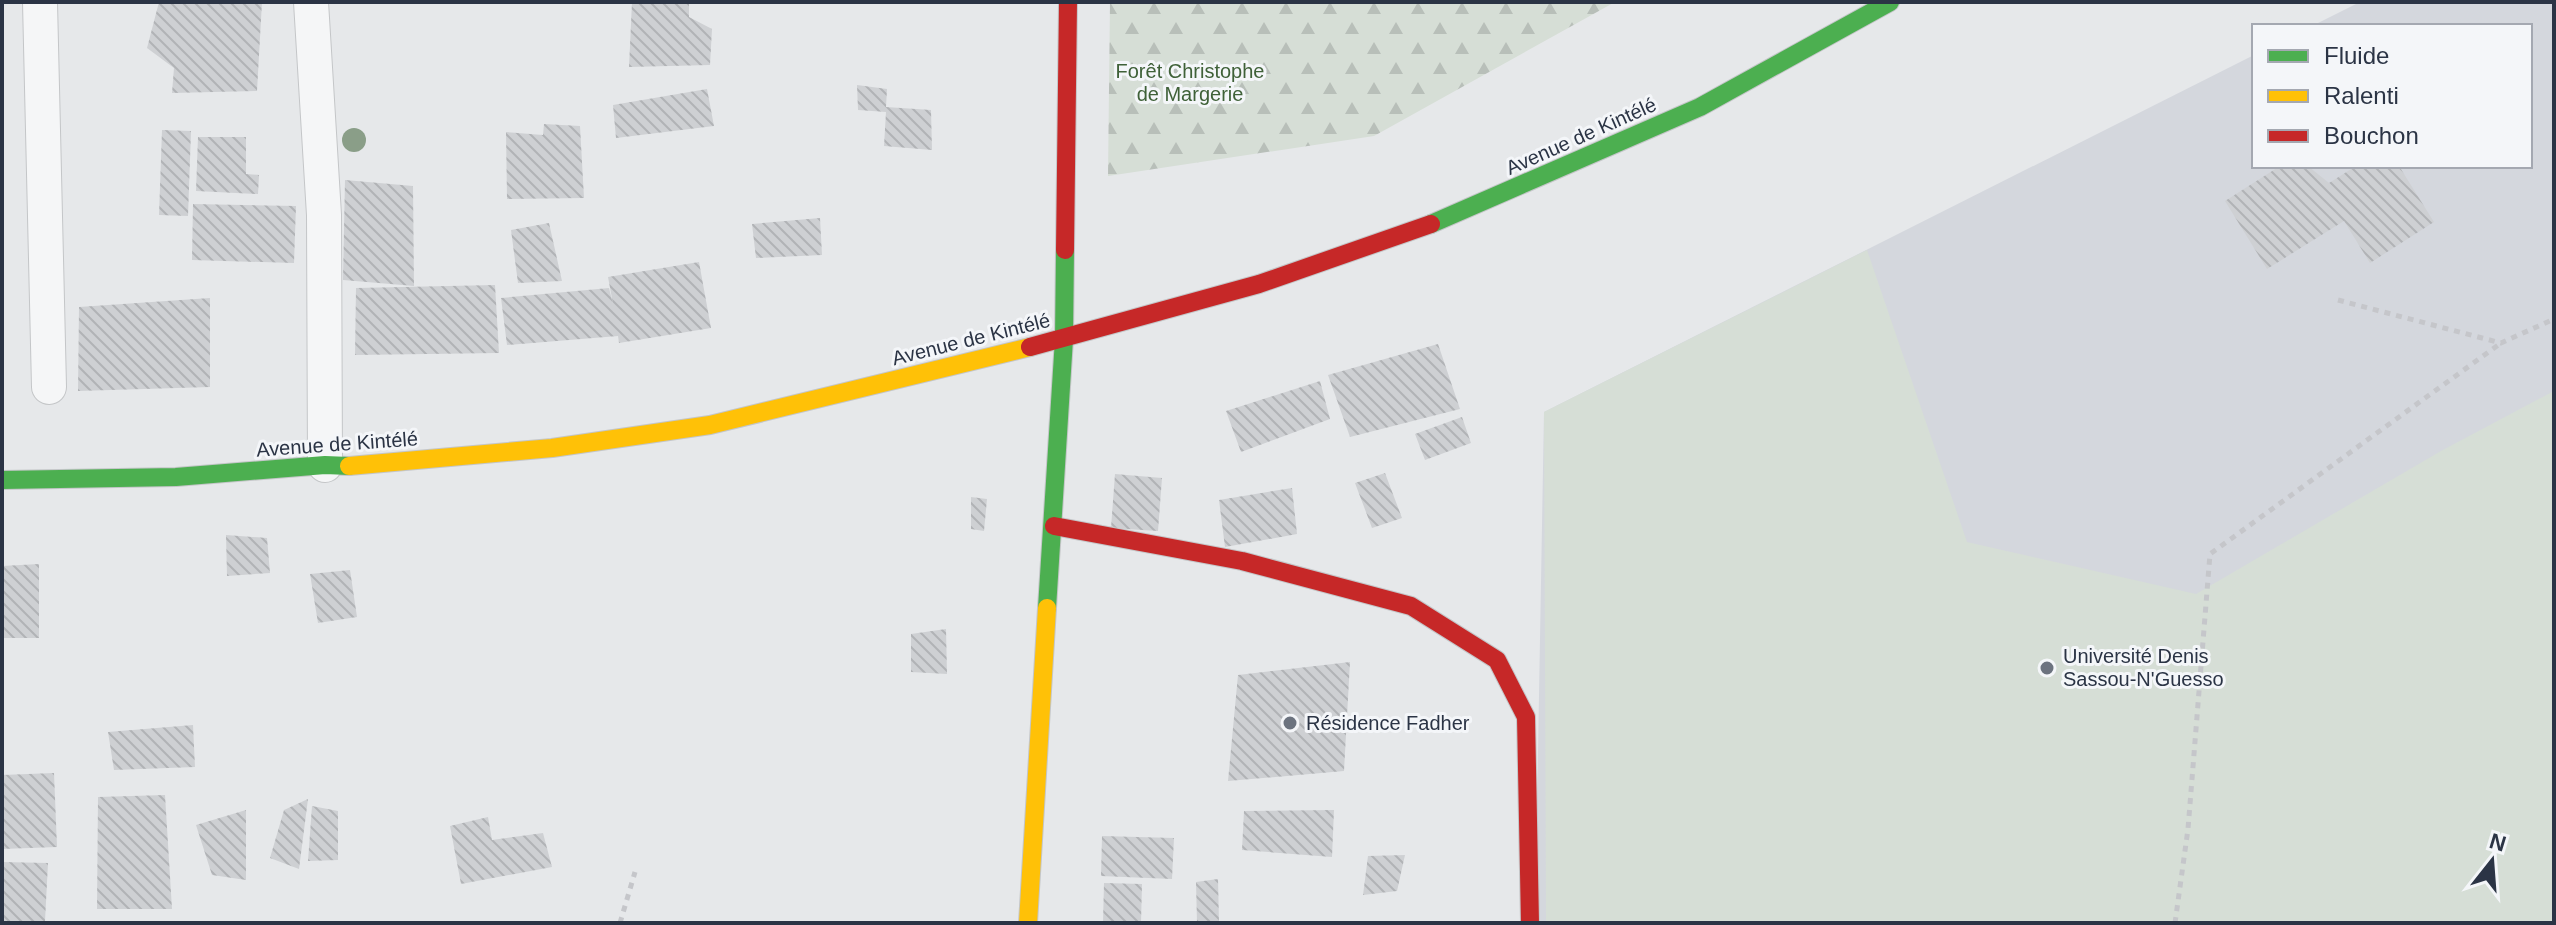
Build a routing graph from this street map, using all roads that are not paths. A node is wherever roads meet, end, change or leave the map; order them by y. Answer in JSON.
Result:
{"nodes":[{"id":1,"x":40,"y":2,"type":"edge"},
{"id":2,"x":311,"y":2,"type":"edge"},
{"id":3,"x":1068,"y":2,"type":"edge"},
{"id":4,"x":1890,"y":2,"type":"edge"},
{"id":5,"x":1064,"y":339,"type":"junction"},
{"id":6,"x":49,"y":387,"type":"dead end"},
{"id":7,"x":325,"y":465,"type":"junction"},
{"id":8,"x":2,"y":480,"type":"edge"},
{"id":9,"x":1054,"y":526,"type":"junction"},
{"id":10,"x":1028,"y":923,"type":"edge"},
{"id":11,"x":1530,"y":923,"type":"edge"}],
"edges":[{"from":1,"to":6,"type":"street"},
{"from":2,"to":7,"type":"street"},
{"from":3,"to":5,"type":"main road"},
{"from":4,"to":5,"type":"main road","name":"Avenue de Kintélé"},
{"from":5,"to":7,"type":"main road","name":"Avenue de Kintélé"},
{"from":5,"to":9,"type":"main road"},
{"from":7,"to":8,"type":"main road","name":"Avenue de Kintélé"},
{"from":9,"to":10,"type":"main road"},
{"from":9,"to":11,"type":"main road"}]}
